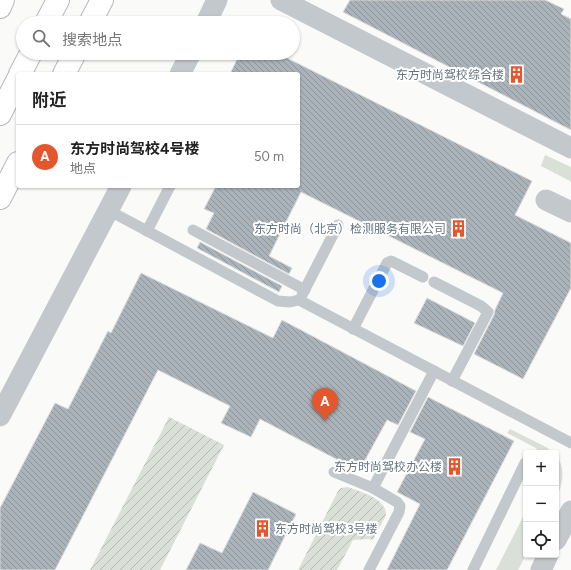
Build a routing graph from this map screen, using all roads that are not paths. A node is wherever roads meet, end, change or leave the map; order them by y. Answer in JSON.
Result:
{"nodes":[{"id":1,"x":3,"y":0,"type":"edge"},
{"id":2,"x":58,"y":0,"type":"edge"},
{"id":3,"x":102,"y":0,"type":"edge"},
{"id":4,"x":217,"y":0,"type":"edge"},
{"id":5,"x":280,"y":0,"type":"edge"},
{"id":6,"x":0,"y":6,"type":"edge"},
{"id":7,"x":50,"y":16,"type":"edge"},
{"id":8,"x":94,"y":16,"type":"edge"},
{"id":9,"x":209,"y":16,"type":"edge"},
{"id":10,"x":27,"y":60,"type":"edge"},
{"id":11,"x":71,"y":60,"type":"edge"},
{"id":12,"x":187,"y":60,"type":"edge"},
{"id":13,"x":21,"y":72,"type":"edge"},
{"id":14,"x":65,"y":72,"type":"edge"},
{"id":15,"x":181,"y":72,"type":"edge"},
{"id":16,"x":16,"y":83,"type":"edge"},
{"id":17,"x":0,"y":114,"type":"edge"},
{"id":18,"x":571,"y":148,"type":"edge"},
{"id":19,"x":16,"y":167,"type":"edge"},
{"id":20,"x":120,"y":188,"type":"edge"},
{"id":21,"x":169,"y":188,"type":"edge"},
{"id":22,"x":0,"y":198,"type":"edge"},
{"id":23,"x":546,"y":200,"type":"dead end"},
{"id":24,"x":108,"y":210,"type":"junction"},
{"id":25,"x":571,"y":212,"type":"edge"},
{"id":26,"x":338,"y":225,"type":"dead end"},
{"id":27,"x":193,"y":230,"type":"dead end"},
{"id":28,"x":146,"y":231,"type":"junction"},
{"id":29,"x":393,"y":251,"type":"dead end"},
{"id":30,"x":387,"y":263,"type":"junction"},
{"id":31,"x":423,"y":277,"type":"dead end"},
{"id":32,"x":434,"y":282,"type":"dead end"},
{"id":33,"x":305,"y":290,"type":"junction"},
{"id":34,"x":299,"y":300,"type":"junction"},
{"id":35,"x":353,"y":329,"type":"junction"},
{"id":36,"x":434,"y":371,"type":"junction"},
{"id":37,"x":452,"y":381,"type":"junction"},
{"id":38,"x":0,"y":416,"type":"edge"},
{"id":39,"x":571,"y":443,"type":"edge"},
{"id":40,"x":523,"y":467,"type":"edge"},
{"id":41,"x":334,"y":472,"type":"dead end"},
{"id":42,"x":373,"y":488,"type":"junction"},
{"id":43,"x":571,"y":511,"type":"edge"},
{"id":44,"x":559,"y":534,"type":"edge"},
{"id":45,"x":547,"y":558,"type":"edge"},
{"id":46,"x":369,"y":570,"type":"edge"},
{"id":47,"x":473,"y":570,"type":"edge"},
{"id":48,"x":541,"y":570,"type":"edge"}],
"edges":[{"from":1,"to":6,"type":"main road"},
{"from":2,"to":7,"type":"main road"},
{"from":3,"to":8,"type":"main road"},
{"from":4,"to":9,"type":"street"},
{"from":5,"to":18,"type":"street"},
{"from":10,"to":13,"type":"main road"},
{"from":11,"to":14,"type":"main road"},
{"from":12,"to":15,"type":"street"},
{"from":16,"to":17,"type":"main road"},
{"from":19,"to":22,"type":"main road"},
{"from":20,"to":24,"type":"street"},
{"from":21,"to":28,"type":"lane"},
{"from":23,"to":25,"type":"street"},
{"from":24,"to":28,"type":"lane"},
{"from":24,"to":38,"type":"street"},
{"from":26,"to":33,"type":"lane"},
{"from":27,"to":33,"type":"lane"},
{"from":28,"to":34,"type":"lane"},
{"from":29,"to":30,"type":"lane"},
{"from":30,"to":31,"type":"lane"},
{"from":30,"to":35,"type":"lane"},
{"from":32,"to":37,"type":"lane"},
{"from":33,"to":34,"type":"lane"},
{"from":34,"to":35,"type":"lane"},
{"from":35,"to":36,"type":"lane"},
{"from":36,"to":37,"type":"lane"},
{"from":36,"to":42,"type":"lane"},
{"from":37,"to":39,"type":"lane"},
{"from":40,"to":47,"type":"lane"},
{"from":41,"to":42,"type":"lane"},
{"from":42,"to":46,"type":"lane"},
{"from":43,"to":44,"type":"street"},
{"from":45,"to":48,"type":"street"}]}
